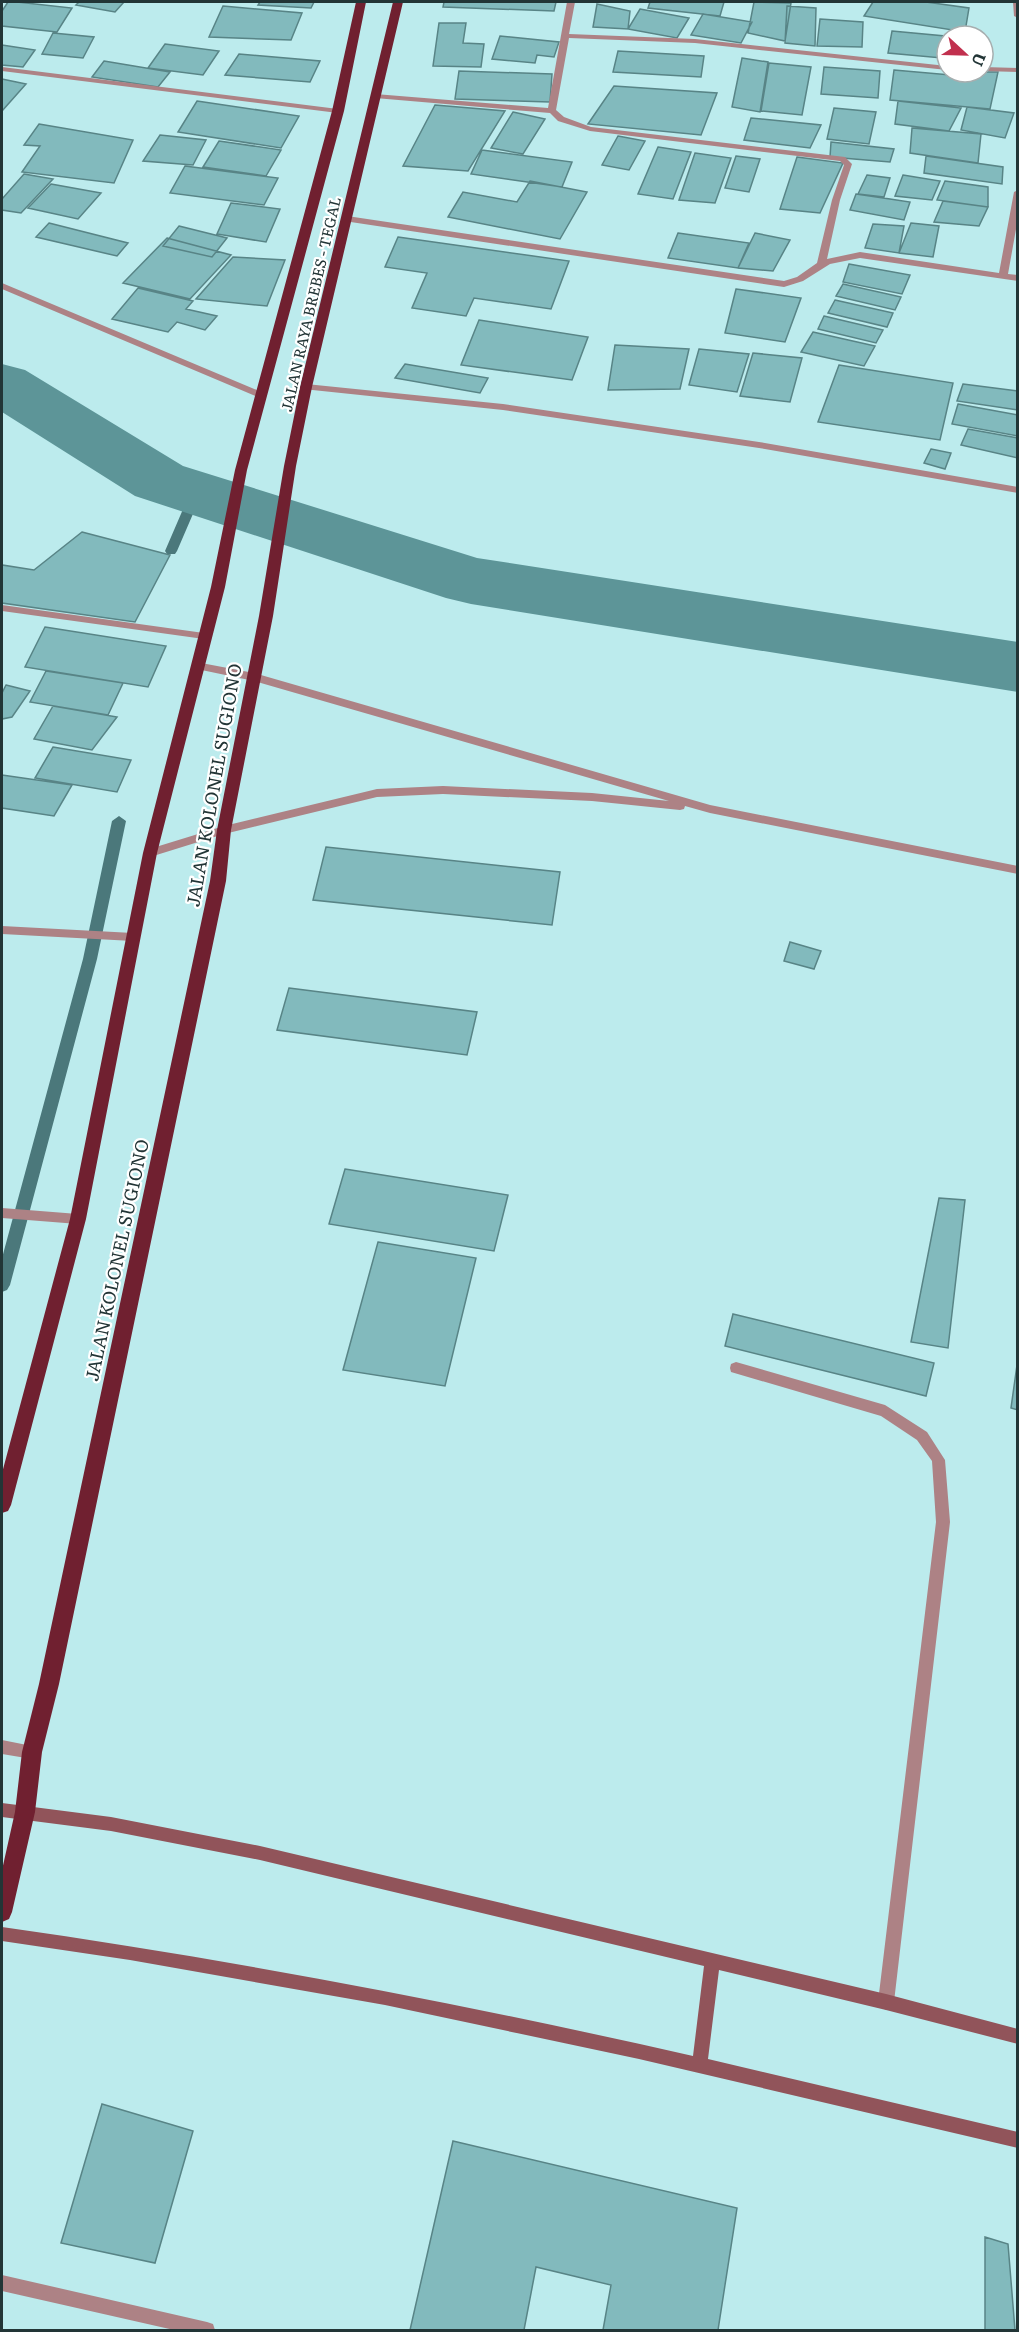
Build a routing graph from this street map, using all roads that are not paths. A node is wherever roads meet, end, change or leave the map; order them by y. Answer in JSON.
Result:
{"nodes":[{"id":1,"x":361,"y":2,"type":"edge"},
{"id":2,"x":398,"y":2,"type":"edge"},
{"id":3,"x":571,"y":2,"type":"edge"},
{"id":4,"x":1016,"y":2,"type":"edge"},
{"id":5,"x":1017,"y":16,"type":"edge"},
{"id":6,"x":565,"y":36,"type":"junction"},
{"id":7,"x":935,"y":67,"type":"edge"},
{"id":8,"x":2,"y":69,"type":"edge"},
{"id":9,"x":995,"y":69,"type":"edge"},
{"id":10,"x":1017,"y":70,"type":"edge"},
{"id":11,"x":375,"y":96,"type":"junction"},
{"id":12,"x":338,"y":111,"type":"junction"},
{"id":13,"x":552,"y":111,"type":"junction"},
{"id":14,"x":1017,"y":192,"type":"edge"},
{"id":15,"x":347,"y":219,"type":"junction"},
{"id":16,"x":821,"y":265,"type":"junction"},
{"id":17,"x":1003,"y":276,"type":"junction"},
{"id":18,"x":1017,"y":278,"type":"edge"},
{"id":19,"x":2,"y":286,"type":"edge"},
{"id":20,"x":306,"y":387,"type":"junction"},
{"id":21,"x":261,"y":395,"type":"junction"},
{"id":22,"x":1017,"y":490,"type":"edge"},
{"id":23,"x":218,"y":587,"type":"joint"},
{"id":24,"x":2,"y":608,"type":"edge"},
{"id":25,"x":267,"y":616,"type":"joint"},
{"id":26,"x":204,"y":636,"type":"junction"},
{"id":27,"x":196,"y":666,"type":"junction"},
{"id":28,"x":254,"y":677,"type":"junction"},
{"id":29,"x":710,"y":809,"type":"junction"},
{"id":30,"x":224,"y":830,"type":"junction"},
{"id":31,"x":150,"y":853,"type":"junction"},
{"id":32,"x":1017,"y":870,"type":"edge"},
{"id":33,"x":2,"y":930,"type":"edge"},
{"id":34,"x":133,"y":937,"type":"junction"},
{"id":35,"x":2,"y":1213,"type":"edge"},
{"id":36,"x":78,"y":1219,"type":"junction"},
{"id":37,"x":736,"y":1368,"type":"dead end"},
{"id":38,"x":2,"y":1505,"type":"edge"},
{"id":39,"x":2,"y":1747,"type":"edge"},
{"id":40,"x":32,"y":1752,"type":"junction"},
{"id":41,"x":2,"y":1810,"type":"edge"},
{"id":42,"x":25,"y":1812,"type":"junction"},
{"id":43,"x":2,"y":1912,"type":"edge"},
{"id":44,"x":2,"y":1934,"type":"edge"},
{"id":45,"x":712,"y":1962,"type":"junction"},
{"id":46,"x":886,"y":2002,"type":"junction"},
{"id":47,"x":1017,"y":2037,"type":"edge"},
{"id":48,"x":699,"y":2067,"type":"junction"},
{"id":49,"x":1017,"y":2140,"type":"edge"},
{"id":50,"x":2,"y":2283,"type":"edge"},
{"id":51,"x":207,"y":2331,"type":"edge"}],
"edges":[{"from":1,"to":12,"type":"highway","name":"JALAN RAYA BREBES - TEGAL"},
{"from":2,"to":11,"type":"highway","name":"JALAN RAYA BREBES - TEGAL"},
{"from":3,"to":6,"type":"street"},
{"from":4,"to":5,"type":"street"},
{"from":6,"to":7,"type":"street"},
{"from":6,"to":13,"type":"street"},
{"from":8,"to":12,"type":"street"},
{"from":9,"to":10,"type":"street"},
{"from":11,"to":13,"type":"street"},
{"from":11,"to":15,"type":"highway","name":"JALAN RAYA BREBES - TEGAL"},
{"from":12,"to":21,"type":"highway","name":"JALAN RAYA BREBES - TEGAL"},
{"from":13,"to":16,"type":"street"},
{"from":14,"to":17,"type":"street"},
{"from":15,"to":16,"type":"street"},
{"from":15,"to":20,"type":"highway","name":"JALAN RAYA BREBES - TEGAL"},
{"from":16,"to":17,"type":"street"},
{"from":17,"to":18,"type":"street"},
{"from":19,"to":21,"type":"street"},
{"from":20,"to":22,"type":"street"},
{"from":20,"to":25,"type":"highway","name":"JALAN RAYA BREBES - TEGAL"},
{"from":21,"to":23,"type":"highway","name":"JALAN RAYA BREBES - TEGAL"},
{"from":23,"to":26,"type":"highway","name":"JALAN KOLONEL SUGIONO"},
{"from":24,"to":26,"type":"street"},
{"from":25,"to":28,"type":"highway","name":"JALAN KOLONEL SUGIONO"},
{"from":26,"to":27,"type":"highway","name":"JALAN KOLONEL SUGIONO"},
{"from":27,"to":28,"type":"street"},
{"from":27,"to":31,"type":"highway","name":"JALAN KOLONEL SUGIONO"},
{"from":28,"to":29,"type":"street"},
{"from":28,"to":30,"type":"highway","name":"JALAN KOLONEL SUGIONO"},
{"from":29,"to":30,"type":"street"},
{"from":29,"to":32,"type":"street"},
{"from":30,"to":31,"type":"street"},
{"from":30,"to":40,"type":"highway","name":"JALAN KOLONEL SUGIONO"},
{"from":31,"to":34,"type":"highway","name":"JALAN KOLONEL SUGIONO"},
{"from":33,"to":34,"type":"street"},
{"from":34,"to":36,"type":"highway","name":"JALAN KOLONEL SUGIONO"},
{"from":35,"to":36,"type":"street"},
{"from":36,"to":38,"type":"highway","name":"JALAN KOLONEL SUGIONO"},
{"from":37,"to":46,"type":"street"},
{"from":39,"to":40,"type":"street"},
{"from":40,"to":42,"type":"highway","name":"JALAN KOLONEL SUGIONO"},
{"from":41,"to":42,"type":"main road"},
{"from":42,"to":43,"type":"highway","name":"JALAN KOLONEL SUGIONO"},
{"from":42,"to":45,"type":"main road"},
{"from":44,"to":48,"type":"main road"},
{"from":45,"to":46,"type":"main road"},
{"from":45,"to":48,"type":"main road"},
{"from":46,"to":47,"type":"main road"},
{"from":48,"to":49,"type":"main road"},
{"from":50,"to":51,"type":"street"}]}
